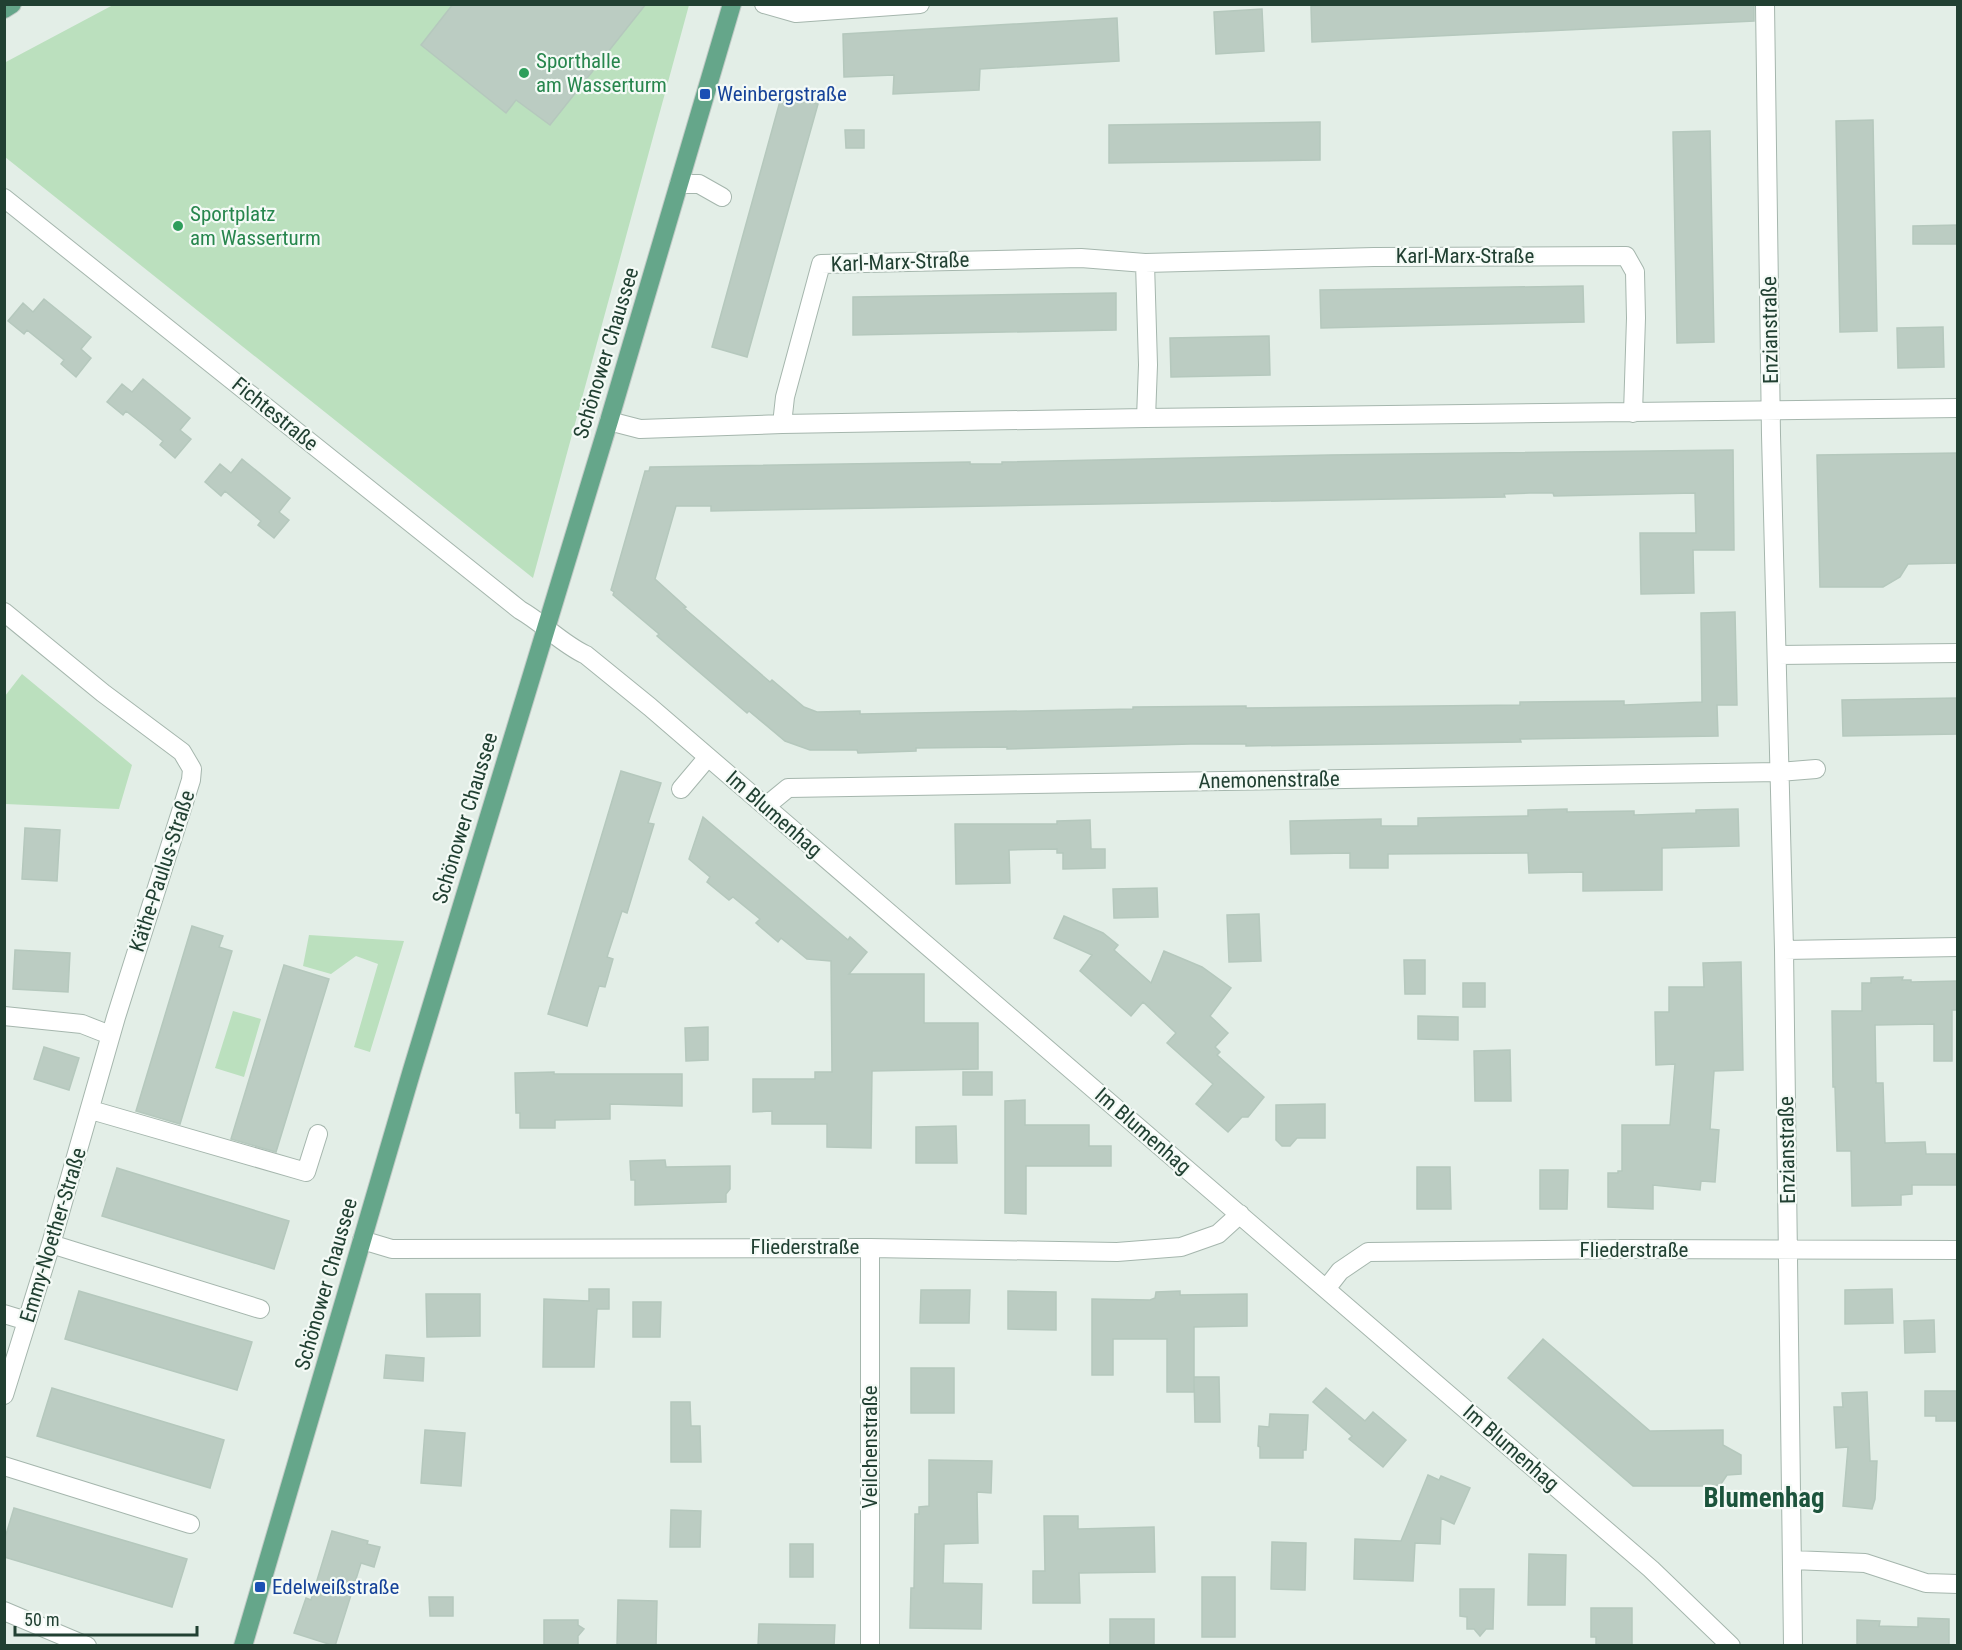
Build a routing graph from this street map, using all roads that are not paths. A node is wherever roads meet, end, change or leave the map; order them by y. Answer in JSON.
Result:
{"nodes":[{"id":1,"x":12,"y":4,"type":"edge"},
{"id":2,"x":732,"y":4,"type":"edge"},
{"id":3,"x":764,"y":4,"type":"edge"},
{"id":4,"x":920,"y":4,"type":"edge"},
{"id":5,"x":1764,"y":4,"type":"edge"},
{"id":6,"x":4,"y":9,"type":"edge"},
{"id":7,"x":679,"y":184,"type":"junction"},
{"id":8,"x":722,"y":197,"type":"dead end"},
{"id":9,"x":4,"y":198,"type":"edge"},
{"id":10,"x":1145,"y":263,"type":"junction"},
{"id":11,"x":1958,"y":408,"type":"edge"},
{"id":12,"x":1771,"y":410,"type":"junction"},
{"id":13,"x":1633,"y":414,"type":"junction"},
{"id":14,"x":1146,"y":418,"type":"junction"},
{"id":15,"x":609,"y":421,"type":"junction"},
{"id":16,"x":783,"y":424,"type":"junction"},
{"id":17,"x":4,"y":612,"type":"edge"},
{"id":18,"x":547,"y":626,"type":"junction"},
{"id":19,"x":1958,"y":653,"type":"edge"},
{"id":20,"x":1777,"y":655,"type":"junction"},
{"id":21,"x":708,"y":757,"type":"junction"},
{"id":22,"x":1816,"y":769,"type":"dead end"},
{"id":23,"x":1779,"y":772,"type":"junction"},
{"id":24,"x":681,"y":789,"type":"dead end"},
{"id":25,"x":766,"y":806,"type":"junction"},
{"id":26,"x":1958,"y":947,"type":"edge"},
{"id":27,"x":1784,"y":950,"type":"junction"},
{"id":28,"x":4,"y":1016,"type":"edge"},
{"id":29,"x":110,"y":1035,"type":"junction"},
{"id":30,"x":91,"y":1110,"type":"junction"},
{"id":31,"x":318,"y":1134,"type":"dead end"},
{"id":32,"x":1240,"y":1214,"type":"junction"},
{"id":33,"x":362,"y":1240,"type":"junction"},
{"id":34,"x":51,"y":1244,"type":"junction"},
{"id":35,"x":870,"y":1248,"type":"junction"},
{"id":36,"x":1958,"y":1250,"type":"edge"},
{"id":37,"x":1789,"y":1251,"type":"junction"},
{"id":38,"x":1326,"y":1289,"type":"junction"},
{"id":39,"x":260,"y":1309,"type":"dead end"},
{"id":40,"x":4,"y":1314,"type":"edge"},
{"id":41,"x":27,"y":1321,"type":"junction"},
{"id":42,"x":4,"y":1395,"type":"edge"},
{"id":43,"x":4,"y":1466,"type":"edge"},
{"id":44,"x":190,"y":1524,"type":"dead end"},
{"id":45,"x":1793,"y":1560,"type":"junction"},
{"id":46,"x":1958,"y":1584,"type":"edge"},
{"id":47,"x":4,"y":1611,"type":"edge"},
{"id":48,"x":87,"y":1646,"type":"edge"},
{"id":49,"x":243,"y":1646,"type":"edge"},
{"id":50,"x":870,"y":1646,"type":"edge"},
{"id":51,"x":1731,"y":1646,"type":"edge"},
{"id":52,"x":1793,"y":1646,"type":"edge"}],
"edges":[{"from":1,"to":6,"type":"main road"},
{"from":2,"to":7,"type":"main road","name":"Schönower Chaussee"},
{"from":3,"to":4,"type":"street"},
{"from":5,"to":12,"type":"street","name":"Enzianstraße"},
{"from":7,"to":8,"type":"street"},
{"from":7,"to":15,"type":"main road","name":"Schönower Chaussee"},
{"from":9,"to":18,"type":"street","name":"Fichtestraße"},
{"from":10,"to":13,"type":"street","name":"Karl-Marx-Straße"},
{"from":10,"to":14,"type":"street"},
{"from":10,"to":16,"type":"street","name":"Karl-Marx-Straße"},
{"from":11,"to":12,"type":"street"},
{"from":12,"to":13,"type":"street"},
{"from":12,"to":20,"type":"street","name":"Enzianstraße"},
{"from":13,"to":14,"type":"street"},
{"from":14,"to":16,"type":"street"},
{"from":15,"to":16,"type":"street"},
{"from":15,"to":18,"type":"main road","name":"Schönower Chaussee"},
{"from":17,"to":29,"type":"street","name":"Käthe-Paulus-Straße"},
{"from":18,"to":21,"type":"street","name":"Im Blumenhag"},
{"from":18,"to":33,"type":"main road","name":"Schönower Chaussee"},
{"from":19,"to":20,"type":"street"},
{"from":20,"to":23,"type":"street","name":"Enzianstraße"},
{"from":21,"to":24,"type":"street"},
{"from":21,"to":25,"type":"street","name":"Im Blumenhag"},
{"from":22,"to":23,"type":"street","name":"Anemonenstraße"},
{"from":23,"to":25,"type":"street","name":"Anemonenstraße"},
{"from":23,"to":27,"type":"street","name":"Enzianstraße"},
{"from":25,"to":32,"type":"street","name":"Im Blumenhag"},
{"from":26,"to":27,"type":"street"},
{"from":27,"to":37,"type":"street","name":"Enzianstraße"},
{"from":28,"to":29,"type":"street"},
{"from":29,"to":30,"type":"street","name":"Emmy-Noether-Straße"},
{"from":30,"to":31,"type":"street"},
{"from":30,"to":34,"type":"street","name":"Emmy-Noether-Straße"},
{"from":32,"to":35,"type":"street","name":"Fliederstraße"},
{"from":32,"to":38,"type":"street","name":"Im Blumenhag"},
{"from":33,"to":35,"type":"street","name":"Fliederstraße"},
{"from":33,"to":49,"type":"main road","name":"Schönower Chaussee"},
{"from":34,"to":39,"type":"street"},
{"from":34,"to":41,"type":"street","name":"Emmy-Noether-Straße"},
{"from":35,"to":50,"type":"street","name":"Veilchenstraße"},
{"from":36,"to":37,"type":"street","name":"Fliederstraße"},
{"from":37,"to":38,"type":"street","name":"Fliederstraße"},
{"from":37,"to":45,"type":"street","name":"Enzianstraße"},
{"from":38,"to":51,"type":"street","name":"Im Blumenhag"},
{"from":40,"to":41,"type":"street"},
{"from":41,"to":42,"type":"street","name":"Emmy-Noether-Straße"},
{"from":43,"to":44,"type":"street"},
{"from":45,"to":46,"type":"street"},
{"from":45,"to":52,"type":"street","name":"Enzianstraße"},
{"from":47,"to":48,"type":"street"}]}
